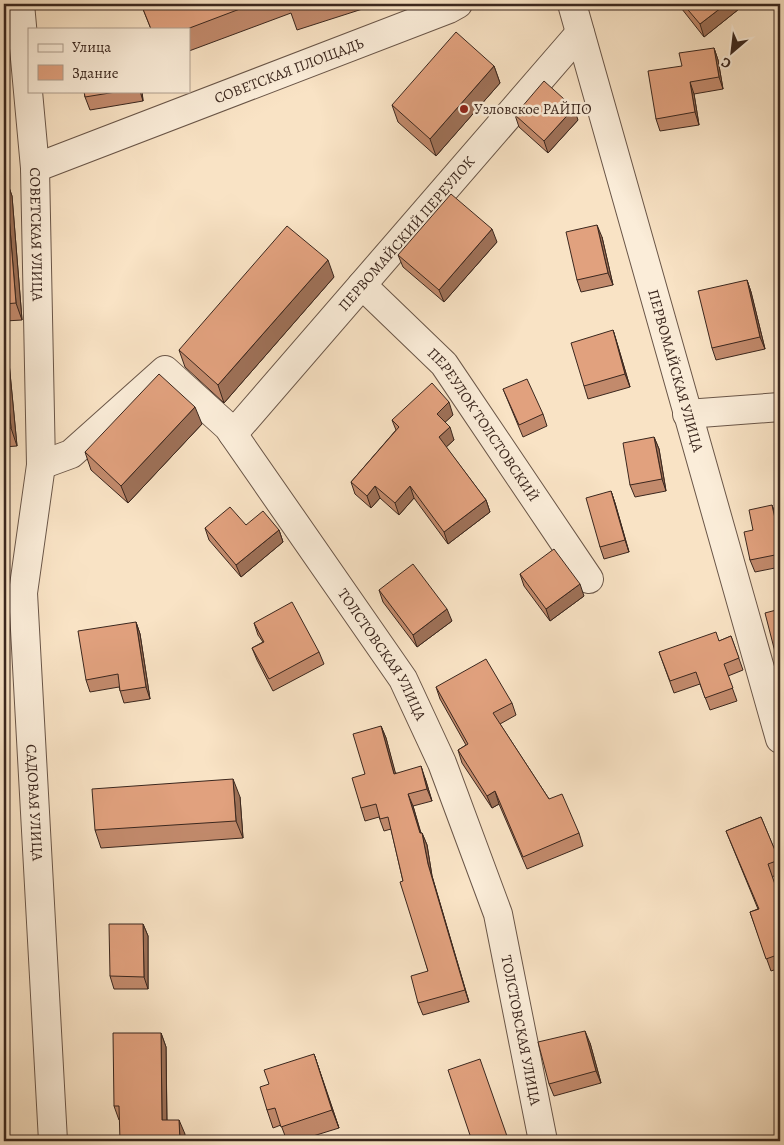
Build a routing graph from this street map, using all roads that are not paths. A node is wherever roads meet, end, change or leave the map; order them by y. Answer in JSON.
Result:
{"nodes":[{"id":1,"x":20,"y":4,"type":"edge"},
{"id":2,"x":458,"y":4,"type":"edge"},
{"id":3,"x":572,"y":4,"type":"edge"},
{"id":4,"x":580,"y":33,"type":"junction"},
{"id":5,"x":28,"y":91,"type":"edge"},
{"id":6,"x":28,"y":92,"type":"edge"},
{"id":7,"x":35,"y":168,"type":"junction"},
{"id":8,"x":362,"y":285,"type":"junction"},
{"id":9,"x":780,"y":407,"type":"edge"},
{"id":10,"x":687,"y":414,"type":"junction"},
{"id":11,"x":233,"y":434,"type":"junction"},
{"id":12,"x":40,"y":465,"type":"junction"},
{"id":13,"x":589,"y":579,"type":"dead end"},
{"id":14,"x":780,"y":738,"type":"edge"},
{"id":15,"x":53,"y":1141,"type":"edge"},
{"id":16,"x":543,"y":1141,"type":"edge"}],
"edges":[{"from":1,"to":5,"type":"street","name":"СОВЕТСКАЯ УЛИЦА"},
{"from":2,"to":7,"type":"street","name":"СОВЕТСКАЯ ПЛОЩАДЬ"},
{"from":3,"to":4,"type":"street","name":"ПЕРВОМАЙСКАЯ УЛИЦА"},
{"from":4,"to":8,"type":"street","name":"ПЕРВОМАЙСКИЙ ПЕРЕУЛОК"},
{"from":4,"to":10,"type":"street","name":"ПЕРВОМАЙСКАЯ УЛИЦА"},
{"from":6,"to":7,"type":"street","name":"СОВЕТСКАЯ УЛИЦА"},
{"from":7,"to":12,"type":"street","name":"СОВЕТСКАЯ УЛИЦА"},
{"from":8,"to":11,"type":"street","name":"ПЕРВОМАЙСКИЙ ПЕРЕУЛОК"},
{"from":8,"to":13,"type":"street","name":"ПЕРЕУЛОК ТОЛСТОВСКИЙ"},
{"from":9,"to":10,"type":"street"},
{"from":10,"to":14,"type":"street","name":"ПЕРВОМАЙСКАЯ УЛИЦА"},
{"from":11,"to":12,"type":"street","name":"ТОЛСТОВСКАЯ УЛИЦА"},
{"from":11,"to":16,"type":"street","name":"ТОЛСТОВСКАЯ УЛИЦА"},
{"from":12,"to":15,"type":"street","name":"САДОВАЯ УЛИЦА"}]}
